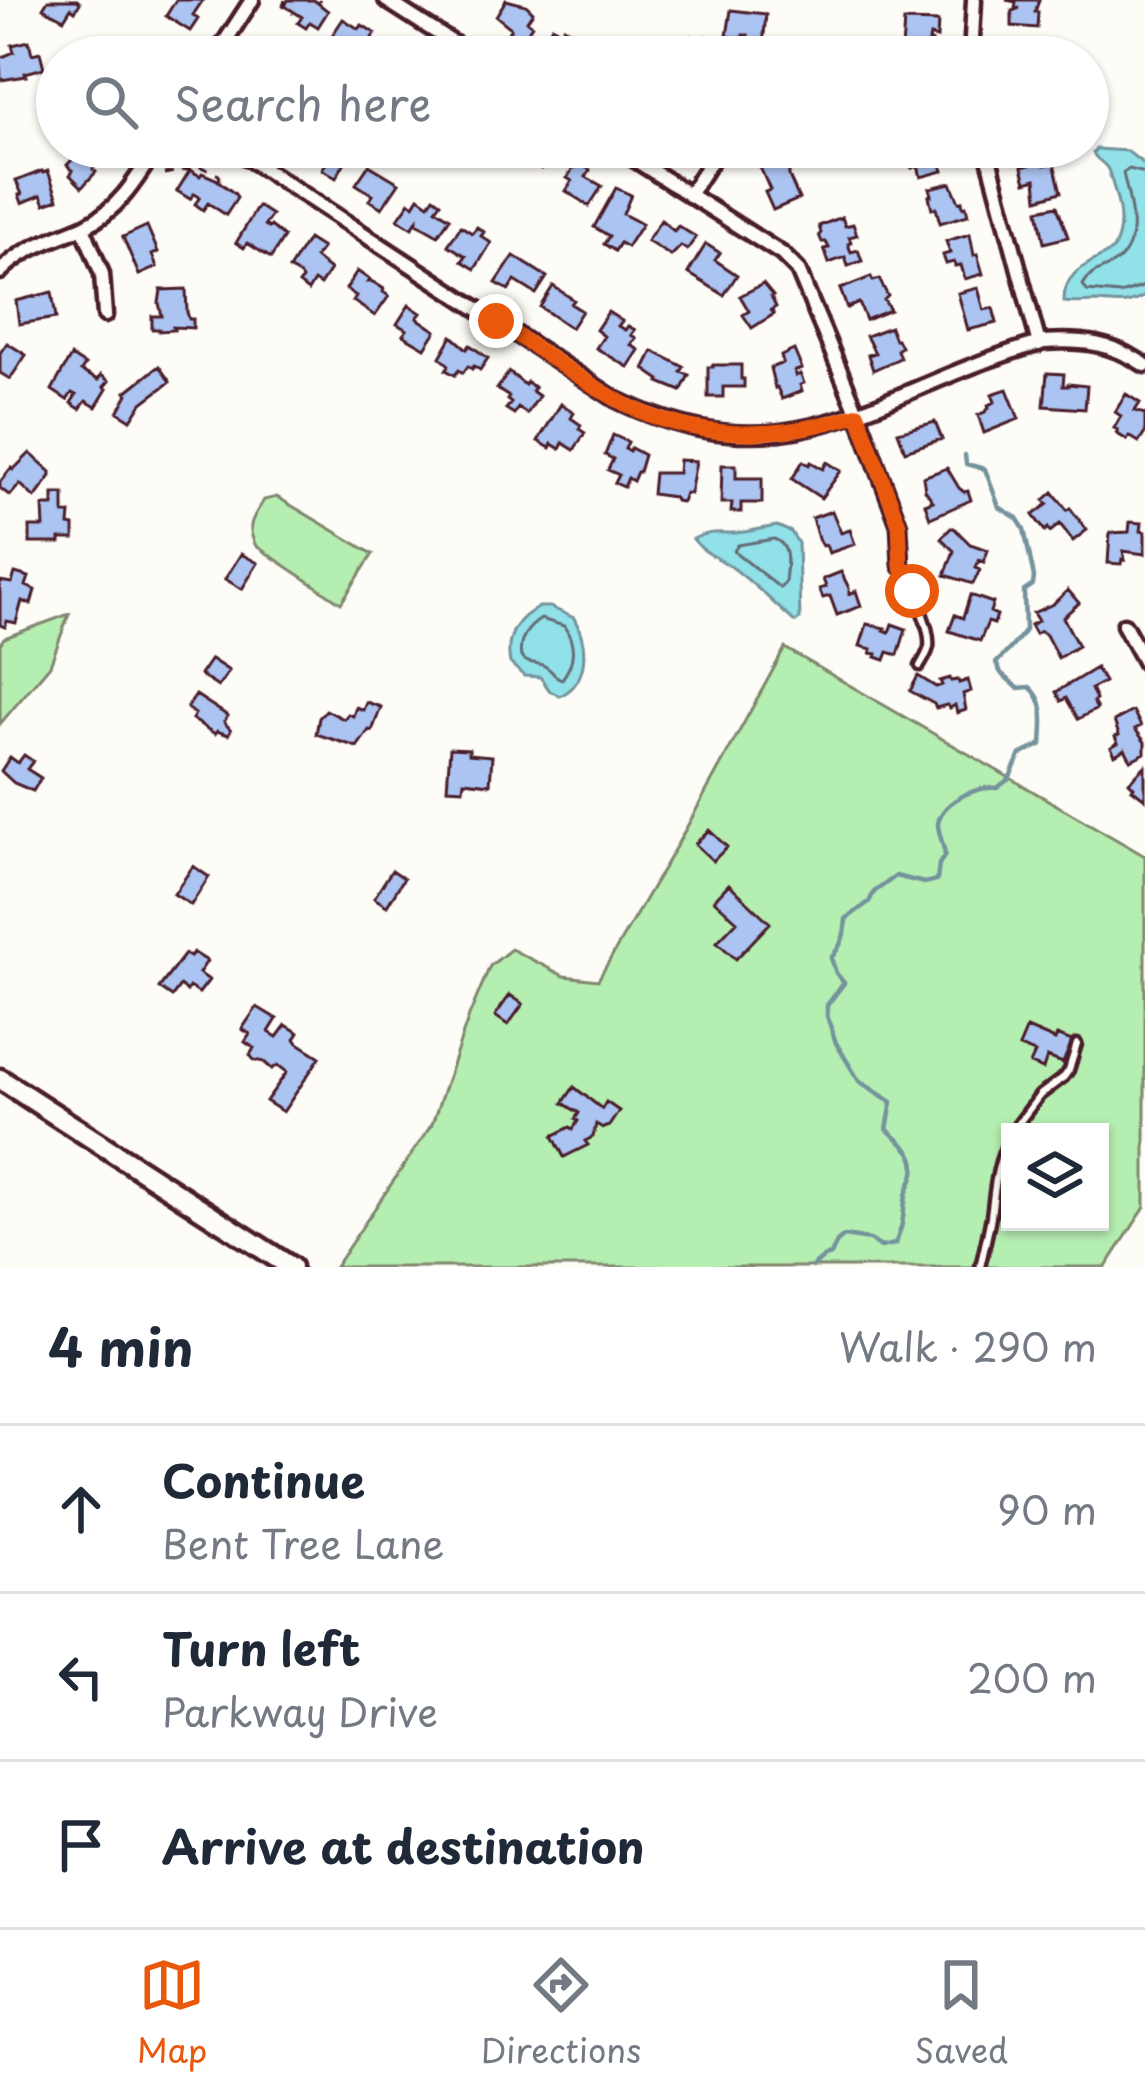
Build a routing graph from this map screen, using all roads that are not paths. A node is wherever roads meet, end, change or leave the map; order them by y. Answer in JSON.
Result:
{"nodes":[{"id":1,"x":252,"y":0,"type":"edge"},
{"id":2,"x":386,"y":0,"type":"edge"},
{"id":3,"x":974,"y":0,"type":"edge"},
{"id":4,"x":229,"y":36,"type":"edge"},
{"id":5,"x":442,"y":36,"type":"edge"},
{"id":6,"x":972,"y":36,"type":"edge"},
{"id":7,"x":143,"y":168,"type":"edge"},
{"id":8,"x":263,"y":168,"type":"edge"},
{"id":9,"x":647,"y":168,"type":"edge"},
{"id":10,"x":706,"y":168,"type":"edge"},
{"id":11,"x":992,"y":168,"type":"edge"},
{"id":12,"x":689,"y":195,"type":"junction"},
{"id":13,"x":83,"y":226,"type":"junction"},
{"id":14,"x":0,"y":272,"type":"edge"},
{"id":15,"x":105,"y":315,"type":"dead end"},
{"id":16,"x":1039,"y":344,"type":"junction"},
{"id":17,"x":1145,"y":364,"type":"edge"},
{"id":18,"x":858,"y":414,"type":"junction"},
{"id":19,"x":901,"y":566,"type":"joint"},
{"id":20,"x":1124,"y":625,"type":"dead end"},
{"id":21,"x":1145,"y":663,"type":"edge"},
{"id":22,"x":920,"y":666,"type":"dead end"},
{"id":23,"x":1077,"y":1044,"type":"dead end"},
{"id":24,"x":0,"y":1079,"type":"edge"},
{"id":25,"x":1019,"y":1123,"type":"edge"},
{"id":26,"x":1001,"y":1160,"type":"edge"},
{"id":27,"x":291,"y":1267,"type":"edge"},
{"id":28,"x":980,"y":1267,"type":"edge"}],
"edges":[{"from":1,"to":4,"type":"street"},
{"from":2,"to":5,"type":"street"},
{"from":3,"to":6,"type":"street"},
{"from":7,"to":13,"type":"street"},
{"from":8,"to":18,"type":"street"},
{"from":9,"to":12,"type":"street"},
{"from":10,"to":12,"type":"street"},
{"from":11,"to":16,"type":"street"},
{"from":12,"to":18,"type":"street"},
{"from":13,"to":14,"type":"street"},
{"from":13,"to":15,"type":"street"},
{"from":16,"to":17,"type":"street"},
{"from":16,"to":18,"type":"street"},
{"from":18,"to":19,"type":"street"},
{"from":19,"to":22,"type":"lane"},
{"from":20,"to":21,"type":"street"},
{"from":23,"to":25,"type":"lane"},
{"from":24,"to":27,"type":"main road"},
{"from":26,"to":28,"type":"lane"}]}
